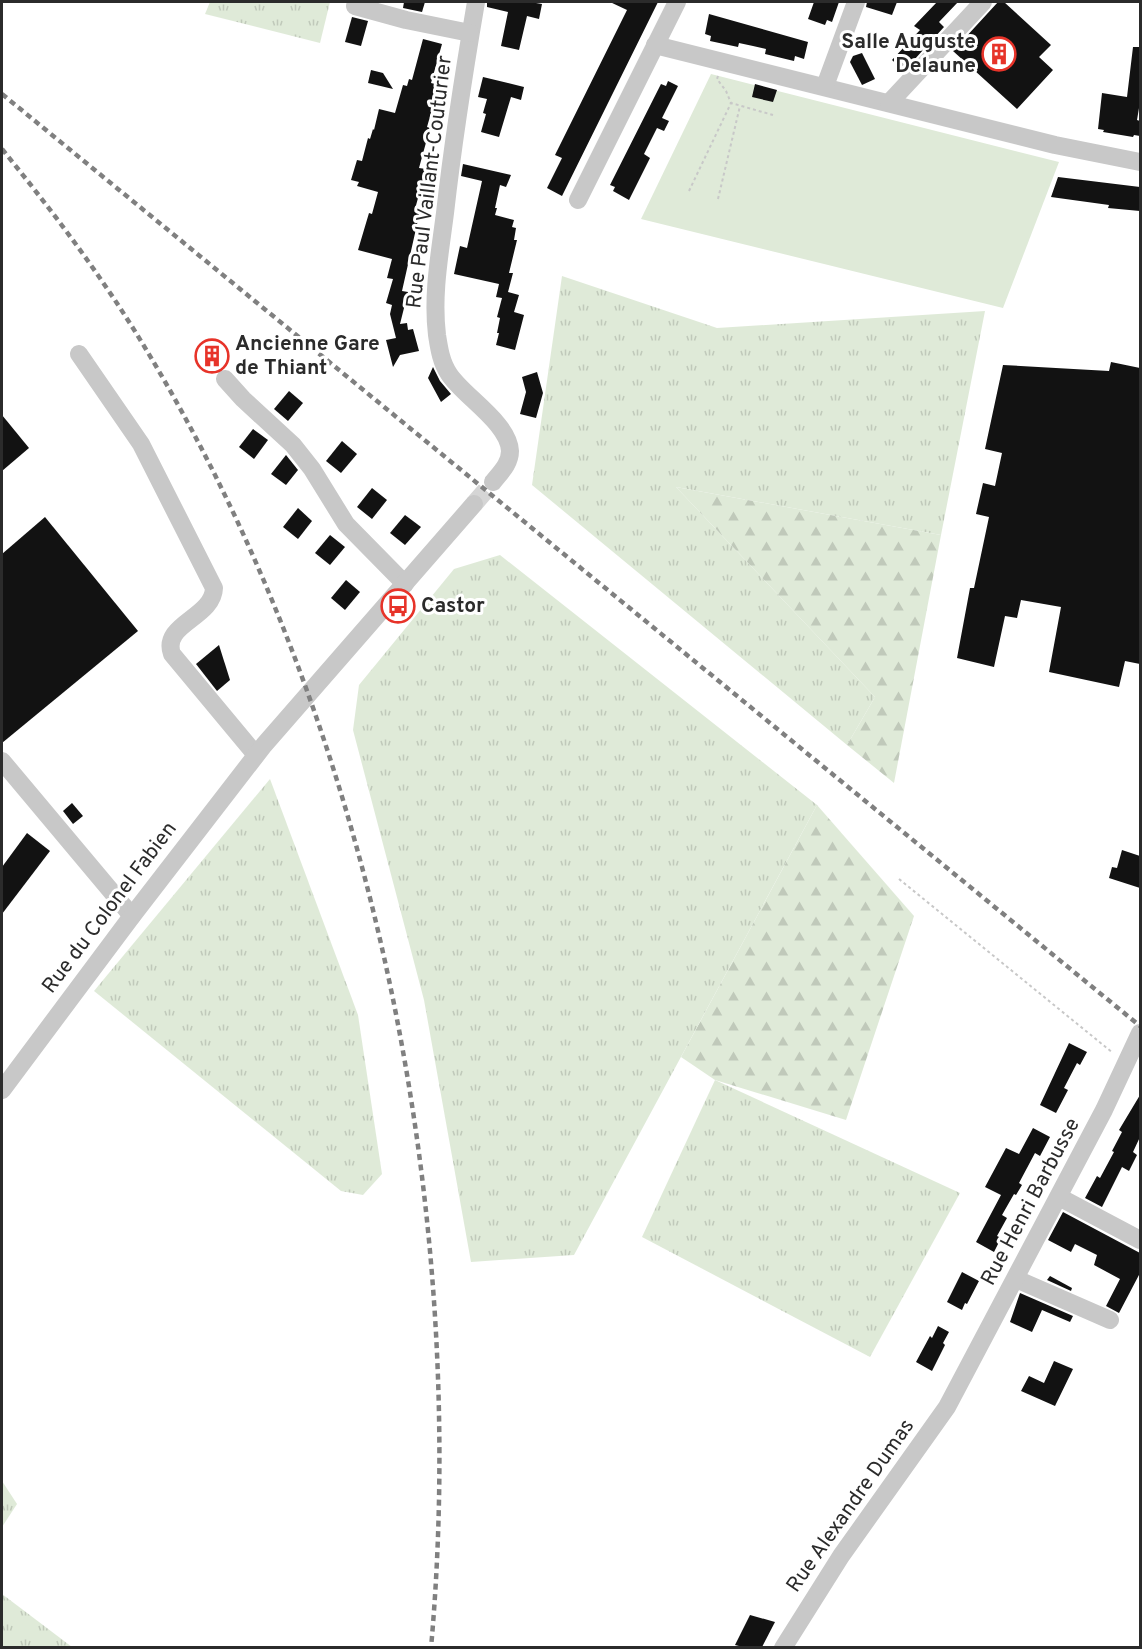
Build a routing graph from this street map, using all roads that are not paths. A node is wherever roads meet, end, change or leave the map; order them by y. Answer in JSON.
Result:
{"nodes":[{"id":1,"x":476,"y":2,"type":"edge"},
{"id":2,"x":677,"y":2,"type":"edge"},
{"id":3,"x":856,"y":2,"type":"edge"},
{"id":4,"x":983,"y":2,"type":"edge"},
{"id":5,"x":356,"y":6,"type":"dead end"},
{"id":6,"x":471,"y":33,"type":"junction"},
{"id":7,"x":655,"y":45,"type":"junction"},
{"id":8,"x":825,"y":86,"type":"junction"},
{"id":9,"x":889,"y":103,"type":"junction"},
{"id":10,"x":1140,"y":162,"type":"edge"},
{"id":11,"x":578,"y":200,"type":"dead end"},
{"id":12,"x":79,"y":354,"type":"dead end"},
{"id":13,"x":225,"y":379,"type":"dead end"},
{"id":14,"x":493,"y":482,"type":"tunnel mouth"},
{"id":15,"x":474,"y":504,"type":"tunnel mouth"},
{"id":16,"x":405,"y":584,"type":"junction"},
{"id":17,"x":256,"y":755,"type":"junction"},
{"id":18,"x":2,"y":761,"type":"edge"},
{"id":19,"x":132,"y":916,"type":"junction"},
{"id":20,"x":1140,"y":1033,"type":"edge"},
{"id":21,"x":2,"y":1090,"type":"edge"},
{"id":22,"x":1059,"y":1197,"type":"junction"},
{"id":23,"x":1140,"y":1240,"type":"edge"},
{"id":24,"x":1016,"y":1279,"type":"junction"},
{"id":25,"x":1110,"y":1320,"type":"dead end"},
{"id":26,"x":956,"y":1390,"type":"joint"},
{"id":27,"x":783,"y":1647,"type":"edge"}],
"edges":[{"from":1,"to":6,"type":"street","name":"Rue Paul Vaillant-Couturier"},
{"from":2,"to":7,"type":"street"},
{"from":3,"to":8,"type":"street"},
{"from":4,"to":9,"type":"street"},
{"from":5,"to":6,"type":"street"},
{"from":6,"to":14,"type":"street","name":"Rue Paul Vaillant-Couturier"},
{"from":7,"to":8,"type":"street"},
{"from":7,"to":11,"type":"street"},
{"from":8,"to":9,"type":"street"},
{"from":9,"to":10,"type":"street"},
{"from":12,"to":17,"type":"street"},
{"from":13,"to":16,"type":"street"},
{"from":15,"to":16,"type":"street"},
{"from":16,"to":17,"type":"street"},
{"from":17,"to":19,"type":"street","name":"Rue du Colonel Fabien"},
{"from":18,"to":19,"type":"street"},
{"from":19,"to":21,"type":"street","name":"Rue du Colonel Fabien"},
{"from":20,"to":22,"type":"street","name":"Rue Henri Barbusse"},
{"from":22,"to":23,"type":"street"},
{"from":22,"to":24,"type":"street","name":"Rue Henri Barbusse"},
{"from":24,"to":25,"type":"street"},
{"from":24,"to":26,"type":"street","name":"Rue Henri Barbusse"},
{"from":26,"to":27,"type":"street","name":"Rue Alexandre Dumas"}]}
